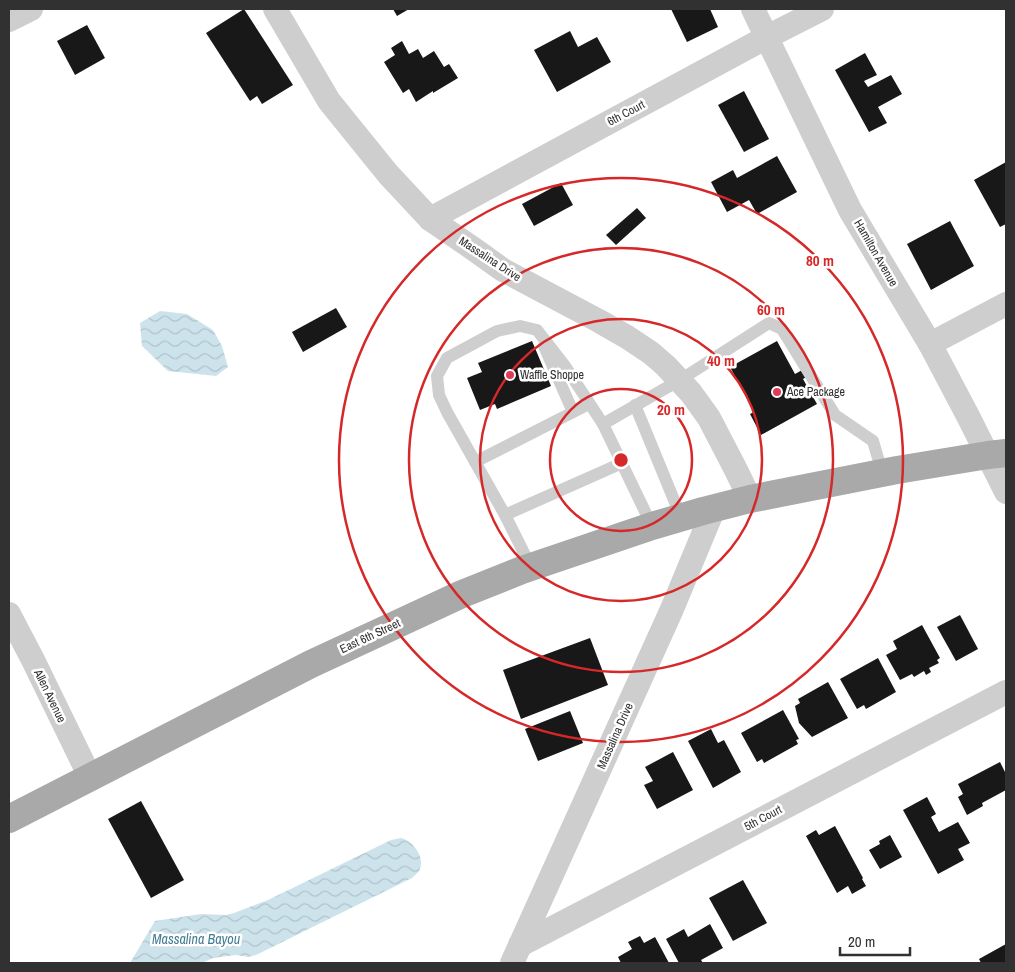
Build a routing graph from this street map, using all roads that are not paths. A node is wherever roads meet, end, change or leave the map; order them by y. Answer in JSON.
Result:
{"nodes":[{"id":1,"x":31,"y":9,"type":"edge"},
{"id":2,"x":275,"y":9,"type":"edge"},
{"id":3,"x":753,"y":9,"type":"edge"},
{"id":4,"x":822,"y":9,"type":"edge"},
{"id":5,"x":9,"y":20,"type":"edge"},
{"id":6,"x":767,"y":37,"type":"junction"},
{"id":7,"x":430,"y":219,"type":"junction"},
{"id":8,"x":1006,"y":304,"type":"edge"},
{"id":9,"x":537,"y":330,"type":"junction"},
{"id":10,"x":930,"y":344,"type":"junction"},
{"id":11,"x":680,"y":380,"type":"junction"},
{"id":12,"x":589,"y":404,"type":"junction"},
{"id":13,"x":635,"y":405,"type":"junction"},
{"id":14,"x":573,"y":412,"type":"junction"},
{"id":15,"x":603,"y":424,"type":"junction"},
{"id":16,"x":997,"y":454,"type":"edge"},
{"id":17,"x":475,"y":462,"type":"junction"},
{"id":18,"x":622,"y":463,"type":"junction"},
{"id":19,"x":882,"y":472,"type":"junction"},
{"id":20,"x":1006,"y":492,"type":"edge"},
{"id":21,"x":750,"y":499,"type":"junction"},
{"id":22,"x":714,"y":508,"type":"junction"},
{"id":23,"x":505,"y":515,"type":"junction"},
{"id":24,"x":681,"y":517,"type":"junction"},
{"id":25,"x":652,"y":526,"type":"junction"},
{"id":26,"x":531,"y":567,"type":"junction"},
{"id":27,"x":9,"y":614,"type":"edge"},
{"id":28,"x":1006,"y":692,"type":"edge"},
{"id":29,"x":90,"y":778,"type":"junction"},
{"id":30,"x":9,"y":819,"type":"edge"},
{"id":31,"x":516,"y":954,"type":"edge"}],
"edges":[{"from":1,"to":5,"type":"street"},
{"from":2,"to":7,"type":"street","name":"Massalina Drive"},
{"from":3,"to":6,"type":"street","name":"Hamilton Avenue"},
{"from":4,"to":6,"type":"street","name":"6th Court"},
{"from":6,"to":7,"type":"street","name":"6th Court"},
{"from":6,"to":10,"type":"street","name":"Hamilton Avenue"},
{"from":7,"to":11,"type":"street","name":"Massalina Drive"},
{"from":8,"to":10,"type":"street"},
{"from":9,"to":12,"type":"lane"},
{"from":9,"to":14,"type":"lane"},
{"from":9,"to":17,"type":"lane"},
{"from":10,"to":16,"type":"street","name":"Hamilton Avenue"},
{"from":11,"to":13,"type":"lane"},
{"from":11,"to":19,"type":"lane"},
{"from":11,"to":21,"type":"street","name":"Massalina Drive"},
{"from":12,"to":14,"type":"lane"},
{"from":12,"to":15,"type":"lane"},
{"from":13,"to":15,"type":"lane"},
{"from":13,"to":24,"type":"lane"},
{"from":14,"to":17,"type":"lane"},
{"from":15,"to":18,"type":"lane"},
{"from":16,"to":19,"type":"main road","name":"East 6th Street"},
{"from":16,"to":20,"type":"street","name":"Hamilton Avenue"},
{"from":17,"to":23,"type":"lane"},
{"from":18,"to":23,"type":"lane"},
{"from":18,"to":25,"type":"lane"},
{"from":19,"to":21,"type":"main road","name":"East 6th Street"},
{"from":21,"to":22,"type":"main road","name":"East 6th Street"},
{"from":22,"to":24,"type":"main road","name":"East 6th Street"},
{"from":22,"to":31,"type":"street","name":"Massalina Drive"},
{"from":23,"to":26,"type":"lane"},
{"from":24,"to":25,"type":"main road","name":"East 6th Street"},
{"from":25,"to":26,"type":"main road","name":"East 6th Street"},
{"from":26,"to":29,"type":"main road","name":"East 6th Street"},
{"from":27,"to":29,"type":"street","name":"Allen Avenue"},
{"from":28,"to":31,"type":"street","name":"5th Court"},
{"from":29,"to":30,"type":"main road","name":"East 6th Street"}]}
